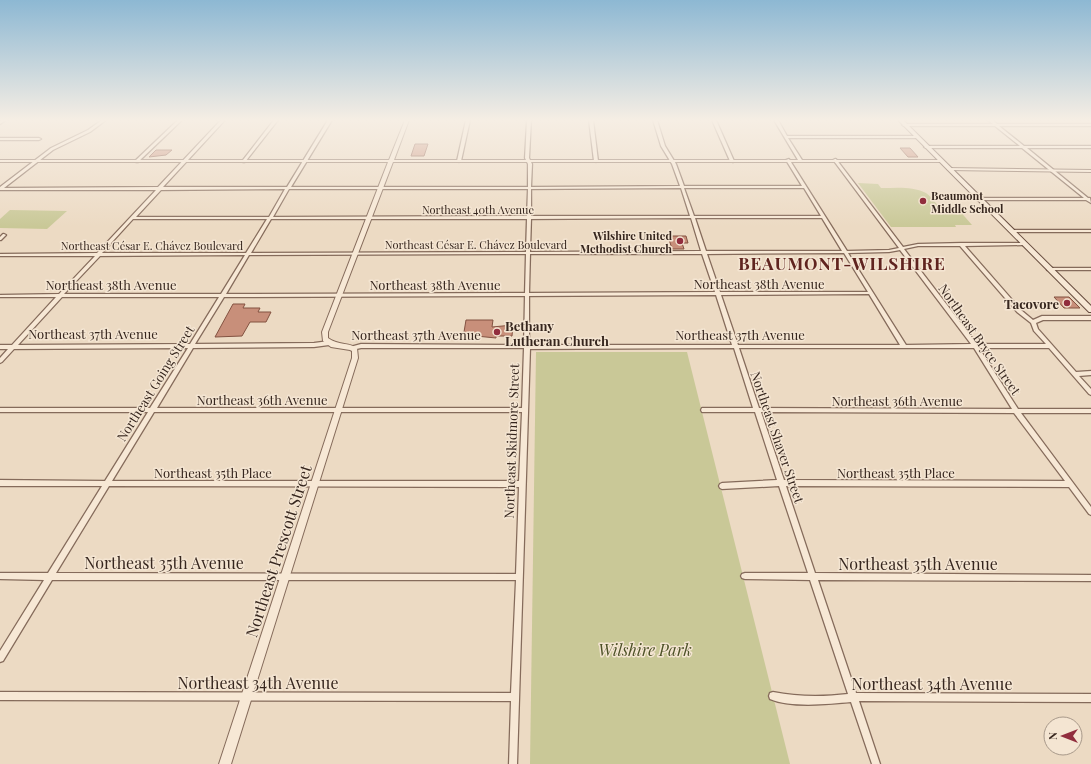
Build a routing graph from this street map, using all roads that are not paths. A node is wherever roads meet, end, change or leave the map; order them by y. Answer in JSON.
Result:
{"nodes":[{"id":1,"x":43,"y":156,"type":"edge"},
{"id":2,"x":143,"y":156,"type":"edge"},
{"id":3,"x":190,"y":156,"type":"edge"},
{"id":4,"x":248,"y":156,"type":"edge"},
{"id":5,"x":307,"y":156,"type":"edge"},
{"id":6,"x":392,"y":156,"type":"edge"},
{"id":7,"x":460,"y":156,"type":"edge"},
{"id":8,"x":528,"y":156,"type":"edge"},
{"id":9,"x":595,"y":156,"type":"edge"},
{"id":10,"x":668,"y":156,"type":"edge"},
{"id":11,"x":730,"y":156,"type":"edge"},
{"id":12,"x":798,"y":156,"type":"edge"},
{"id":13,"x":935,"y":156,"type":"edge"},
{"id":14,"x":1034,"y":156,"type":"edge"},
{"id":15,"x":732,"y":160,"type":"junction"},
{"id":16,"x":788,"y":160,"type":"junction"},
{"id":17,"x":800,"y":160,"type":"junction"},
{"id":18,"x":836,"y":160,"type":"junction"},
{"id":19,"x":940,"y":160,"type":"junction"},
{"id":20,"x":0,"y":161,"type":"edge"},
{"id":21,"x":36,"y":161,"type":"junction"},
{"id":22,"x":137,"y":161,"type":"junction"},
{"id":23,"x":185,"y":161,"type":"junction"},
{"id":24,"x":244,"y":161,"type":"junction"},
{"id":25,"x":304,"y":161,"type":"junction"},
{"id":26,"x":390,"y":161,"type":"junction"},
{"id":27,"x":459,"y":161,"type":"junction"},
{"id":28,"x":528,"y":161,"type":"junction"},
{"id":29,"x":596,"y":161,"type":"junction"},
{"id":30,"x":671,"y":161,"type":"junction"},
{"id":31,"x":949,"y":169,"type":"junction"},
{"id":32,"x":1053,"y":171,"type":"junction"},
{"id":33,"x":1091,"y":171,"type":"edge"},
{"id":34,"x":682,"y":187,"type":"junction"},
{"id":35,"x":804,"y":187,"type":"junction"},
{"id":36,"x":160,"y":188,"type":"junction"},
{"id":37,"x":288,"y":188,"type":"junction"},
{"id":38,"x":379,"y":188,"type":"junction"},
{"id":39,"x":530,"y":188,"type":"junction"},
{"id":40,"x":0,"y":189,"type":"edge"},
{"id":41,"x":978,"y":199,"type":"junction"},
{"id":42,"x":1090,"y":200,"type":"edge"},
{"id":43,"x":824,"y":217,"type":"junction"},
{"id":44,"x":132,"y":218,"type":"junction"},
{"id":45,"x":269,"y":218,"type":"junction"},
{"id":46,"x":368,"y":218,"type":"junction"},
{"id":47,"x":529,"y":218,"type":"junction"},
{"id":48,"x":692,"y":218,"type":"junction"},
{"id":49,"x":1011,"y":231,"type":"junction"},
{"id":50,"x":1091,"y":231,"type":"edge"},
{"id":51,"x":2,"y":235,"type":"edge"},
{"id":52,"x":0,"y":239,"type":"edge"},
{"id":53,"x":961,"y":244,"type":"junction"},
{"id":54,"x":1024,"y":244,"type":"junction"},
{"id":55,"x":901,"y":248,"type":"junction"},
{"id":56,"x":846,"y":252,"type":"junction"},
{"id":57,"x":528,"y":253,"type":"junction"},
{"id":58,"x":704,"y":253,"type":"junction"},
{"id":59,"x":99,"y":254,"type":"junction"},
{"id":60,"x":248,"y":254,"type":"junction"},
{"id":61,"x":355,"y":254,"type":"junction"},
{"id":62,"x":0,"y":255,"type":"edge"},
{"id":63,"x":1049,"y":269,"type":"junction"},
{"id":64,"x":1091,"y":269,"type":"edge"},
{"id":65,"x":871,"y":293,"type":"junction"},
{"id":66,"x":527,"y":294,"type":"junction"},
{"id":67,"x":718,"y":294,"type":"junction"},
{"id":68,"x":62,"y":295,"type":"junction"},
{"id":69,"x":222,"y":295,"type":"junction"},
{"id":70,"x":340,"y":295,"type":"junction"},
{"id":71,"x":0,"y":296,"type":"edge"},
{"id":72,"x":1091,"y":310,"type":"edge"},
{"id":73,"x":1091,"y":318,"type":"edge"},
{"id":74,"x":1033,"y":322,"type":"junction"},
{"id":75,"x":329,"y":343,"type":"junction"},
{"id":76,"x":191,"y":345,"type":"junction"},
{"id":77,"x":15,"y":346,"type":"junction"},
{"id":78,"x":736,"y":346,"type":"junction"},
{"id":79,"x":904,"y":346,"type":"junction"},
{"id":80,"x":975,"y":346,"type":"junction"},
{"id":81,"x":1050,"y":346,"type":"junction"},
{"id":82,"x":0,"y":347,"type":"edge"},
{"id":83,"x":527,"y":347,"type":"junction"},
{"id":84,"x":352,"y":348,"type":"junction"},
{"id":85,"x":0,"y":361,"type":"edge"},
{"id":86,"x":1074,"y":374,"type":"junction"},
{"id":87,"x":1091,"y":374,"type":"edge"},
{"id":88,"x":1091,"y":392,"type":"edge"},
{"id":89,"x":0,"y":410,"type":"edge"},
{"id":90,"x":152,"y":410,"type":"junction"},
{"id":91,"x":339,"y":410,"type":"junction"},
{"id":92,"x":525,"y":410,"type":"junction"},
{"id":93,"x":704,"y":410,"type":"dead end"},
{"id":94,"x":757,"y":410,"type":"junction"},
{"id":95,"x":1016,"y":411,"type":"junction"},
{"id":96,"x":1091,"y":411,"type":"edge"},
{"id":97,"x":0,"y":483,"type":"edge"},
{"id":98,"x":106,"y":484,"type":"junction"},
{"id":99,"x":315,"y":484,"type":"junction"},
{"id":100,"x":522,"y":484,"type":"junction"},
{"id":101,"x":783,"y":484,"type":"junction"},
{"id":102,"x":1070,"y":484,"type":"junction"},
{"id":103,"x":722,"y":486,"type":"dead end"},
{"id":104,"x":1091,"y":512,"type":"edge"},
{"id":105,"x":0,"y":576,"type":"edge"},
{"id":106,"x":50,"y":576,"type":"junction"},
{"id":107,"x":745,"y":576,"type":"dead end"},
{"id":108,"x":285,"y":577,"type":"junction"},
{"id":109,"x":519,"y":577,"type":"junction"},
{"id":110,"x":814,"y":577,"type":"junction"},
{"id":111,"x":1091,"y":578,"type":"edge"},
{"id":112,"x":0,"y":658,"type":"edge"},
{"id":113,"x":0,"y":696,"type":"edge"},
{"id":114,"x":773,"y":696,"type":"dead end"},
{"id":115,"x":246,"y":697,"type":"junction"},
{"id":116,"x":515,"y":697,"type":"junction"},
{"id":117,"x":854,"y":697,"type":"junction"},
{"id":118,"x":1091,"y":698,"type":"edge"},
{"id":119,"x":225,"y":764,"type":"edge"},
{"id":120,"x":513,"y":764,"type":"edge"},
{"id":121,"x":876,"y":764,"type":"edge"}],
"edges":[{"from":1,"to":21,"type":"street"},
{"from":2,"to":22,"type":"street"},
{"from":3,"to":23,"type":"street"},
{"from":4,"to":24,"type":"street"},
{"from":5,"to":25,"type":"street","name":"Northeast Going Street"},
{"from":6,"to":26,"type":"street"},
{"from":7,"to":27,"type":"street"},
{"from":8,"to":28,"type":"street","name":"Northeast Skidmore Street"},
{"from":9,"to":29,"type":"street"},
{"from":10,"to":30,"type":"street","name":"Northeast Shaver Street"},
{"from":11,"to":15,"type":"street"},
{"from":12,"to":17,"type":"street"},
{"from":13,"to":19,"type":"main road"},
{"from":14,"to":32,"type":"street"},
{"from":15,"to":16,"type":"street"},
{"from":15,"to":30,"type":"street"},
{"from":16,"to":17,"type":"street"},
{"from":16,"to":35,"type":"street"},
{"from":17,"to":18,"type":"street"},
{"from":18,"to":19,"type":"street"},
{"from":18,"to":55,"type":"street","name":"Northeast Bryce Street"},
{"from":19,"to":31,"type":"main road"},
{"from":20,"to":21,"type":"street"},
{"from":21,"to":22,"type":"street"},
{"from":21,"to":40,"type":"street"},
{"from":22,"to":23,"type":"street"},
{"from":23,"to":24,"type":"street"},
{"from":23,"to":36,"type":"street"},
{"from":24,"to":25,"type":"street"},
{"from":25,"to":26,"type":"street"},
{"from":25,"to":37,"type":"street","name":"Northeast Going Street"},
{"from":26,"to":27,"type":"street"},
{"from":26,"to":38,"type":"street"},
{"from":27,"to":28,"type":"street"},
{"from":28,"to":29,"type":"street"},
{"from":28,"to":39,"type":"street","name":"Northeast Skidmore Street"},
{"from":29,"to":30,"type":"street"},
{"from":30,"to":34,"type":"street","name":"Northeast Shaver Street"},
{"from":31,"to":32,"type":"street"},
{"from":31,"to":41,"type":"main road"},
{"from":32,"to":33,"type":"street"},
{"from":32,"to":42,"type":"street"},
{"from":34,"to":35,"type":"street"},
{"from":34,"to":39,"type":"street"},
{"from":34,"to":48,"type":"street","name":"Northeast Shaver Street"},
{"from":35,"to":43,"type":"street"},
{"from":36,"to":37,"type":"street"},
{"from":36,"to":40,"type":"street"},
{"from":36,"to":44,"type":"street"},
{"from":37,"to":38,"type":"street"},
{"from":37,"to":45,"type":"street","name":"Northeast Going Street"},
{"from":38,"to":39,"type":"street"},
{"from":38,"to":46,"type":"street"},
{"from":39,"to":47,"type":"street","name":"Northeast Skidmore Street"},
{"from":41,"to":42,"type":"street"},
{"from":41,"to":49,"type":"main road"},
{"from":43,"to":48,"type":"street","name":"Northeast 40th Avenue"},
{"from":43,"to":56,"type":"street"},
{"from":44,"to":45,"type":"street","name":"Northeast 40th Avenue"},
{"from":44,"to":59,"type":"street"},
{"from":45,"to":46,"type":"street","name":"Northeast 40th Avenue"},
{"from":45,"to":60,"type":"street","name":"Northeast Going Street"},
{"from":46,"to":47,"type":"street","name":"Northeast 40th Avenue"},
{"from":46,"to":61,"type":"street"},
{"from":47,"to":48,"type":"street","name":"Northeast 40th Avenue"},
{"from":47,"to":57,"type":"street","name":"Northeast Skidmore Street"},
{"from":48,"to":58,"type":"street","name":"Northeast Shaver Street"},
{"from":49,"to":50,"type":"street"},
{"from":49,"to":54,"type":"main road"},
{"from":51,"to":52,"type":"street"},
{"from":53,"to":54,"type":"street","name":"Northeast César E. Chávez Boulevard"},
{"from":53,"to":55,"type":"street","name":"Northeast César E. Chávez Boulevard"},
{"from":53,"to":74,"type":"street"},
{"from":54,"to":63,"type":"main road"},
{"from":55,"to":56,"type":"street","name":"Northeast César E. Chávez Boulevard"},
{"from":55,"to":80,"type":"street","name":"Northeast Bryce Street"},
{"from":56,"to":58,"type":"street","name":"Northeast César E. Chávez Boulevard"},
{"from":56,"to":65,"type":"street"},
{"from":57,"to":58,"type":"street","name":"Northeast César E. Chávez Boulevard"},
{"from":57,"to":61,"type":"street","name":"Northeast César E. Chávez Boulevard"},
{"from":57,"to":66,"type":"street","name":"Northeast Skidmore Street"},
{"from":58,"to":67,"type":"street","name":"Northeast Shaver Street"},
{"from":59,"to":60,"type":"street","name":"Northeast César E. Chávez Boulevard"},
{"from":59,"to":62,"type":"street","name":"Northeast César E. Chávez Boulevard"},
{"from":59,"to":68,"type":"street"},
{"from":60,"to":61,"type":"street","name":"Northeast César E. Chávez Boulevard"},
{"from":60,"to":69,"type":"street","name":"Northeast Going Street"},
{"from":61,"to":70,"type":"street"},
{"from":63,"to":64,"type":"street"},
{"from":63,"to":72,"type":"main road"},
{"from":65,"to":67,"type":"street","name":"Northeast 38th Avenue"},
{"from":65,"to":79,"type":"street"},
{"from":66,"to":67,"type":"street","name":"Northeast 38th Avenue"},
{"from":66,"to":70,"type":"street","name":"Northeast 38th Avenue"},
{"from":66,"to":83,"type":"street","name":"Northeast Skidmore Street"},
{"from":67,"to":78,"type":"street","name":"Northeast Shaver Street"},
{"from":68,"to":69,"type":"street","name":"Northeast 38th Avenue"},
{"from":68,"to":71,"type":"street","name":"Northeast 38th Avenue"},
{"from":68,"to":77,"type":"street"},
{"from":69,"to":70,"type":"street","name":"Northeast 38th Avenue"},
{"from":69,"to":76,"type":"street","name":"Northeast Going Street"},
{"from":70,"to":75,"type":"street"},
{"from":73,"to":74,"type":"street"},
{"from":74,"to":81,"type":"street"},
{"from":75,"to":76,"type":"street","name":"Northeast 37th Avenue"},
{"from":75,"to":84,"type":"street","name":"Northeast 37th Avenue"},
{"from":76,"to":77,"type":"street","name":"Northeast 37th Avenue"},
{"from":76,"to":90,"type":"street","name":"Northeast Going Street"},
{"from":77,"to":82,"type":"street","name":"Northeast 37th Avenue"},
{"from":77,"to":85,"type":"street"},
{"from":78,"to":79,"type":"street","name":"Northeast 37th Avenue"},
{"from":78,"to":83,"type":"street","name":"Northeast 37th Avenue"},
{"from":78,"to":94,"type":"street","name":"Northeast Shaver Street"},
{"from":79,"to":80,"type":"street","name":"Northeast 37th Avenue"},
{"from":80,"to":81,"type":"street","name":"Northeast 37th Avenue"},
{"from":80,"to":95,"type":"street","name":"Northeast Bryce Street"},
{"from":81,"to":86,"type":"street"},
{"from":83,"to":84,"type":"street","name":"Northeast 37th Avenue"},
{"from":83,"to":92,"type":"street","name":"Northeast Skidmore Street"},
{"from":84,"to":91,"type":"street","name":"Northeast Prescott Street"},
{"from":86,"to":87,"type":"street"},
{"from":86,"to":88,"type":"street"},
{"from":89,"to":90,"type":"street","name":"Northeast 36th Avenue"},
{"from":90,"to":91,"type":"street","name":"Northeast 36th Avenue"},
{"from":90,"to":98,"type":"street","name":"Northeast Going Street"},
{"from":91,"to":92,"type":"street","name":"Northeast 36th Avenue"},
{"from":91,"to":99,"type":"street","name":"Northeast Prescott Street"},
{"from":92,"to":100,"type":"street","name":"Northeast Skidmore Street"},
{"from":93,"to":94,"type":"street","name":"Northeast 36th Avenue"},
{"from":94,"to":95,"type":"street","name":"Northeast 36th Avenue"},
{"from":94,"to":101,"type":"street","name":"Northeast Shaver Street"},
{"from":95,"to":96,"type":"street","name":"Northeast 36th Avenue"},
{"from":95,"to":102,"type":"street","name":"Northeast Bryce Street"},
{"from":97,"to":98,"type":"street","name":"Northeast 35th Place"},
{"from":98,"to":99,"type":"street","name":"Northeast 35th Place"},
{"from":98,"to":106,"type":"street","name":"Northeast Going Street"},
{"from":99,"to":100,"type":"street","name":"Northeast 35th Place"},
{"from":99,"to":108,"type":"street","name":"Northeast Prescott Street"},
{"from":100,"to":109,"type":"street","name":"Northeast Skidmore Street"},
{"from":101,"to":102,"type":"street","name":"Northeast 35th Place"},
{"from":101,"to":103,"type":"street","name":"Northeast 35th Place"},
{"from":101,"to":110,"type":"street","name":"Northeast Shaver Street"},
{"from":102,"to":104,"type":"street","name":"Northeast Bryce Street"},
{"from":105,"to":106,"type":"street","name":"Northeast 35th Avenue"},
{"from":106,"to":108,"type":"street","name":"Northeast 35th Avenue"},
{"from":106,"to":112,"type":"street","name":"Northeast Going Street"},
{"from":107,"to":110,"type":"street","name":"Northeast 35th Avenue"},
{"from":108,"to":109,"type":"street","name":"Northeast 35th Avenue"},
{"from":108,"to":115,"type":"street","name":"Northeast Prescott Street"},
{"from":109,"to":116,"type":"street","name":"Northeast Skidmore Street"},
{"from":110,"to":111,"type":"street","name":"Northeast 35th Avenue"},
{"from":110,"to":117,"type":"street","name":"Northeast Shaver Street"},
{"from":113,"to":115,"type":"street","name":"Northeast 34th Avenue"},
{"from":114,"to":117,"type":"street","name":"Northeast 34th Avenue"},
{"from":115,"to":116,"type":"street","name":"Northeast 34th Avenue"},
{"from":115,"to":119,"type":"street","name":"Northeast Prescott Street"},
{"from":116,"to":120,"type":"street","name":"Northeast Skidmore Street"},
{"from":117,"to":118,"type":"street","name":"Northeast 34th Avenue"},
{"from":117,"to":121,"type":"street","name":"Northeast Shaver Street"}]}
